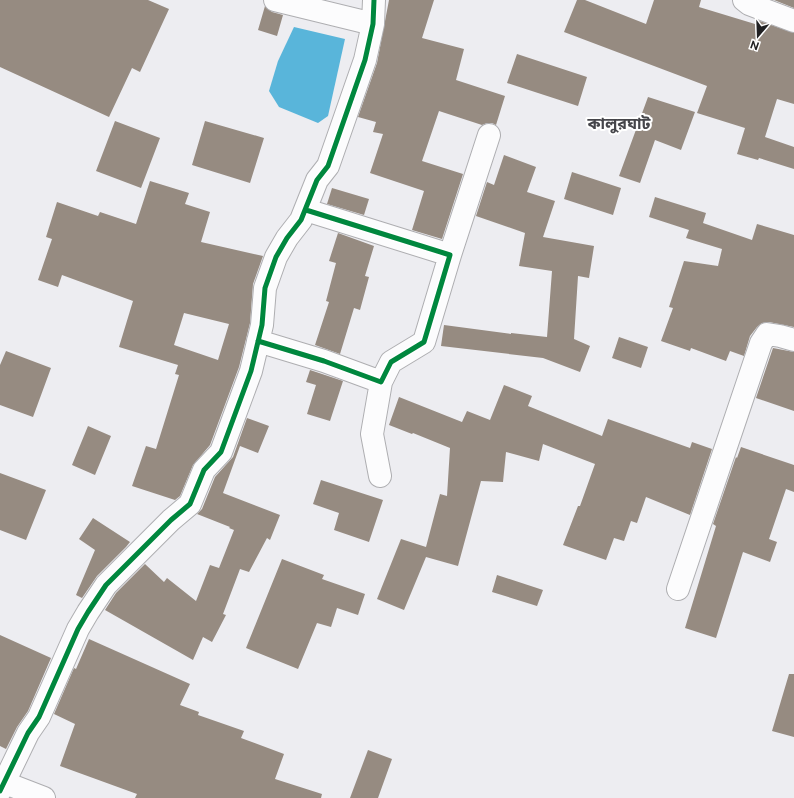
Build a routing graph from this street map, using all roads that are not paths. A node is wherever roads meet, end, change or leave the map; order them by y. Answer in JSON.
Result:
{"nodes":[{"id":1,"x":275,"y":0,"type":"edge"},
{"id":2,"x":374,"y":0,"type":"edge"},
{"id":3,"x":744,"y":0,"type":"edge"},
{"id":4,"x":794,"y":21,"type":"edge"},
{"id":5,"x":373,"y":24,"type":"junction"},
{"id":6,"x":489,"y":135,"type":"dead end"},
{"id":7,"x":306,"y":210,"type":"junction"},
{"id":8,"x":450,"y":255,"type":"junction"},
{"id":9,"x":794,"y":340,"type":"edge"},
{"id":10,"x":258,"y":341,"type":"junction"},
{"id":11,"x":381,"y":382,"type":"junction"},
{"id":12,"x":380,"y":476,"type":"dead end"},
{"id":13,"x":678,"y":589,"type":"dead end"},
{"id":14,"x":1,"y":785,"type":"edge"},
{"id":15,"x":44,"y":798,"type":"edge"}],
"edges":[{"from":1,"to":5,"type":"main road"},
{"from":2,"to":5,"type":"main road"},
{"from":3,"to":4,"type":"main road"},
{"from":5,"to":7,"type":"main road"},
{"from":6,"to":8,"type":"main road"},
{"from":7,"to":8,"type":"main road"},
{"from":7,"to":10,"type":"main road"},
{"from":8,"to":11,"type":"main road"},
{"from":9,"to":13,"type":"main road"},
{"from":10,"to":11,"type":"main road"},
{"from":10,"to":14,"type":"main road"},
{"from":11,"to":12,"type":"main road"},
{"from":14,"to":15,"type":"main road"}]}
